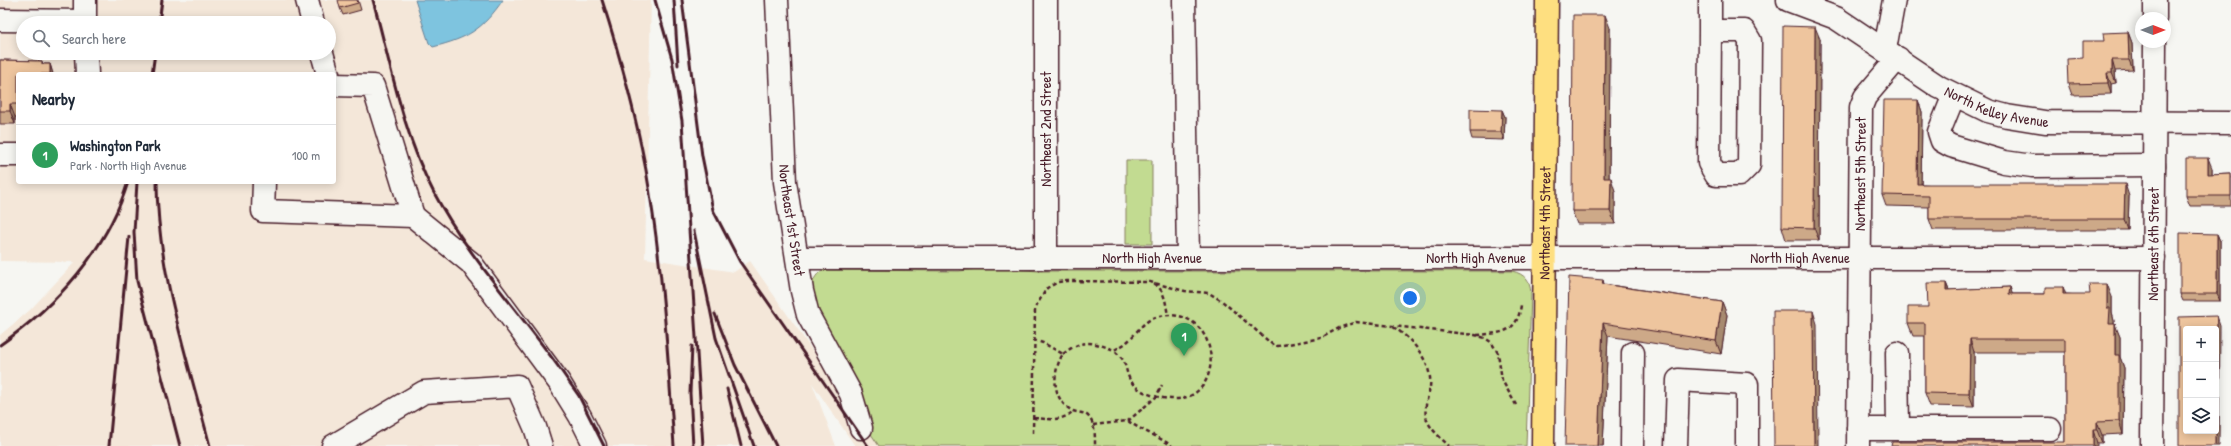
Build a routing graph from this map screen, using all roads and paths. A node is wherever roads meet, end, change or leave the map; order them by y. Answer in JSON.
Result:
{"nodes":[{"id":1,"x":307,"y":0,"type":"edge"},
{"id":2,"x":777,"y":0,"type":"edge"},
{"id":3,"x":1046,"y":0,"type":"edge"},
{"id":4,"x":1184,"y":0,"type":"edge"},
{"id":5,"x":1547,"y":0,"type":"edge"},
{"id":6,"x":1710,"y":0,"type":"edge"},
{"id":7,"x":1788,"y":0,"type":"edge"},
{"id":8,"x":1894,"y":0,"type":"edge"},
{"id":9,"x":2155,"y":0,"type":"edge"},
{"id":10,"x":2155,"y":12,"type":"edge"},
{"id":11,"x":85,"y":15,"type":"edge"},
{"id":12,"x":68,"y":16,"type":"edge"},
{"id":13,"x":311,"y":16,"type":"edge"},
{"id":14,"x":16,"y":19,"type":"edge"},
{"id":15,"x":0,"y":20,"type":"edge"},
{"id":16,"x":1710,"y":31,"type":"junction"},
{"id":17,"x":2155,"y":48,"type":"edge"},
{"id":18,"x":1891,"y":53,"type":"junction"},
{"id":19,"x":86,"y":60,"type":"edge"},
{"id":20,"x":324,"y":60,"type":"edge"},
{"id":21,"x":87,"y":72,"type":"edge"},
{"id":22,"x":327,"y":72,"type":"edge"},
{"id":23,"x":336,"y":85,"type":"edge"},
{"id":24,"x":1954,"y":95,"type":"junction"},
{"id":25,"x":2154,"y":123,"type":"junction"},
{"id":26,"x":2231,"y":123,"type":"edge"},
{"id":27,"x":0,"y":155,"type":"edge"},
{"id":28,"x":16,"y":155,"type":"edge"},
{"id":29,"x":2154,"y":165,"type":"junction"},
{"id":30,"x":264,"y":184,"type":"edge"},
{"id":31,"x":413,"y":216,"type":"junction"},
{"id":32,"x":1859,"y":257,"type":"junction"},
{"id":33,"x":798,"y":258,"type":"junction"},
{"id":34,"x":1046,"y":258,"type":"junction"},
{"id":35,"x":1188,"y":258,"type":"junction"},
{"id":36,"x":1544,"y":258,"type":"junction"},
{"id":37,"x":2154,"y":258,"type":"junction"},
{"id":38,"x":1150,"y":282,"type":"junction"},
{"id":39,"x":1521,"y":305,"type":"dead end"},
{"id":40,"x":1168,"y":316,"type":"junction"},
{"id":41,"x":1391,"y":325,"type":"junction"},
{"id":42,"x":1475,"y":335,"type":"junction"},
{"id":43,"x":1033,"y":340,"type":"junction"},
{"id":44,"x":1114,"y":350,"type":"junction"},
{"id":45,"x":1633,"y":353,"type":"dead end"},
{"id":46,"x":1897,"y":353,"type":"dead end"},
{"id":47,"x":1063,"y":354,"type":"junction"},
{"id":48,"x":1162,"y":385,"type":"dead end"},
{"id":49,"x":1156,"y":397,"type":"junction"},
{"id":50,"x":1516,"y":405,"type":"dead end"},
{"id":51,"x":1073,"y":410,"type":"junction"},
{"id":52,"x":1034,"y":418,"type":"junction"},
{"id":53,"x":1128,"y":422,"type":"junction"},
{"id":54,"x":1093,"y":425,"type":"junction"},
{"id":55,"x":861,"y":428,"type":"dead end"},
{"id":56,"x":1898,"y":429,"type":"junction"},
{"id":57,"x":2050,"y":429,"type":"dead end"},
{"id":58,"x":1033,"y":433,"type":"dead end"},
{"id":59,"x":1858,"y":437,"type":"edge"},
{"id":60,"x":1095,"y":445,"type":"dead end"},
{"id":61,"x":333,"y":446,"type":"edge"},
{"id":62,"x":541,"y":446,"type":"edge"},
{"id":63,"x":595,"y":446,"type":"edge"},
{"id":64,"x":1172,"y":446,"type":"edge"},
{"id":65,"x":1449,"y":446,"type":"edge"},
{"id":66,"x":1543,"y":446,"type":"edge"},
{"id":67,"x":1632,"y":446,"type":"edge"},
{"id":68,"x":1676,"y":446,"type":"edge"},
{"id":69,"x":1747,"y":446,"type":"edge"},
{"id":70,"x":2152,"y":446,"type":"edge"}],
"edges":[{"from":1,"to":13,"type":"street"},
{"from":2,"to":33,"type":"street","name":"Northeast 1st Street"},
{"from":3,"to":34,"type":"street","name":"Northeast 2nd Street"},
{"from":4,"to":35,"type":"street"},
{"from":5,"to":36,"type":"main road","name":"Northeast 4th Street"},
{"from":6,"to":16,"type":"street"},
{"from":7,"to":18,"type":"street","name":"North Kelley Avenue"},
{"from":8,"to":18,"type":"street","name":"Northeast 5th Street"},
{"from":9,"to":10,"type":"street"},
{"from":11,"to":12,"type":"street"},
{"from":14,"to":15,"type":"street"},
{"from":16,"to":16,"type":"street"},
{"from":17,"to":25,"type":"street","name":"Northeast 6th Street"},
{"from":18,"to":24,"type":"street","name":"North Kelley Avenue"},
{"from":18,"to":32,"type":"street","name":"Northeast 5th Street"},
{"from":19,"to":21,"type":"street"},
{"from":20,"to":22,"type":"street"},
{"from":23,"to":31,"type":"street"},
{"from":24,"to":25,"type":"street","name":"North Kelley Avenue"},
{"from":24,"to":29,"type":"street"},
{"from":25,"to":26,"type":"street","name":"North Kelley Avenue"},
{"from":25,"to":29,"type":"street","name":"Northeast 6th Street"},
{"from":27,"to":28,"type":"street"},
{"from":29,"to":37,"type":"street","name":"Northeast 6th Street"},
{"from":30,"to":31,"type":"street"},
{"from":31,"to":63,"type":"street"},
{"from":32,"to":36,"type":"street","name":"North High Avenue"},
{"from":32,"to":37,"type":"street","name":"North High Avenue"},
{"from":32,"to":59,"type":"street","name":"Northeast 5th Street"},
{"from":33,"to":34,"type":"street","name":"North High Avenue"},
{"from":33,"to":55,"type":"street","name":"Northeast 1st Street"},
{"from":34,"to":35,"type":"street","name":"North High Avenue"},
{"from":35,"to":36,"type":"street","name":"North High Avenue"},
{"from":36,"to":66,"type":"main road","name":"Northeast 4th Street"},
{"from":37,"to":70,"type":"street","name":"Northeast 6th Street"},
{"from":38,"to":40,"type":"path"},
{"from":38,"to":41,"type":"path"},
{"from":38,"to":43,"type":"path"},
{"from":39,"to":42,"type":"path"},
{"from":40,"to":44,"type":"path"},
{"from":40,"to":49,"type":"path"},
{"from":41,"to":42,"type":"path"},
{"from":41,"to":65,"type":"path"},
{"from":42,"to":50,"type":"path"},
{"from":43,"to":47,"type":"path"},
{"from":43,"to":52,"type":"path"},
{"from":44,"to":47,"type":"path"},
{"from":44,"to":49,"type":"path"},
{"from":45,"to":67,"type":"street"},
{"from":46,"to":56,"type":"street"},
{"from":47,"to":51,"type":"path"},
{"from":48,"to":49,"type":"path"},
{"from":49,"to":53,"type":"path"},
{"from":51,"to":52,"type":"path"},
{"from":51,"to":54,"type":"path"},
{"from":52,"to":58,"type":"path"},
{"from":53,"to":54,"type":"path"},
{"from":53,"to":64,"type":"path"},
{"from":54,"to":60,"type":"path"},
{"from":56,"to":57,"type":"street"},
{"from":56,"to":59,"type":"street"},
{"from":61,"to":62,"type":"street"},
{"from":68,"to":69,"type":"street"}]}
